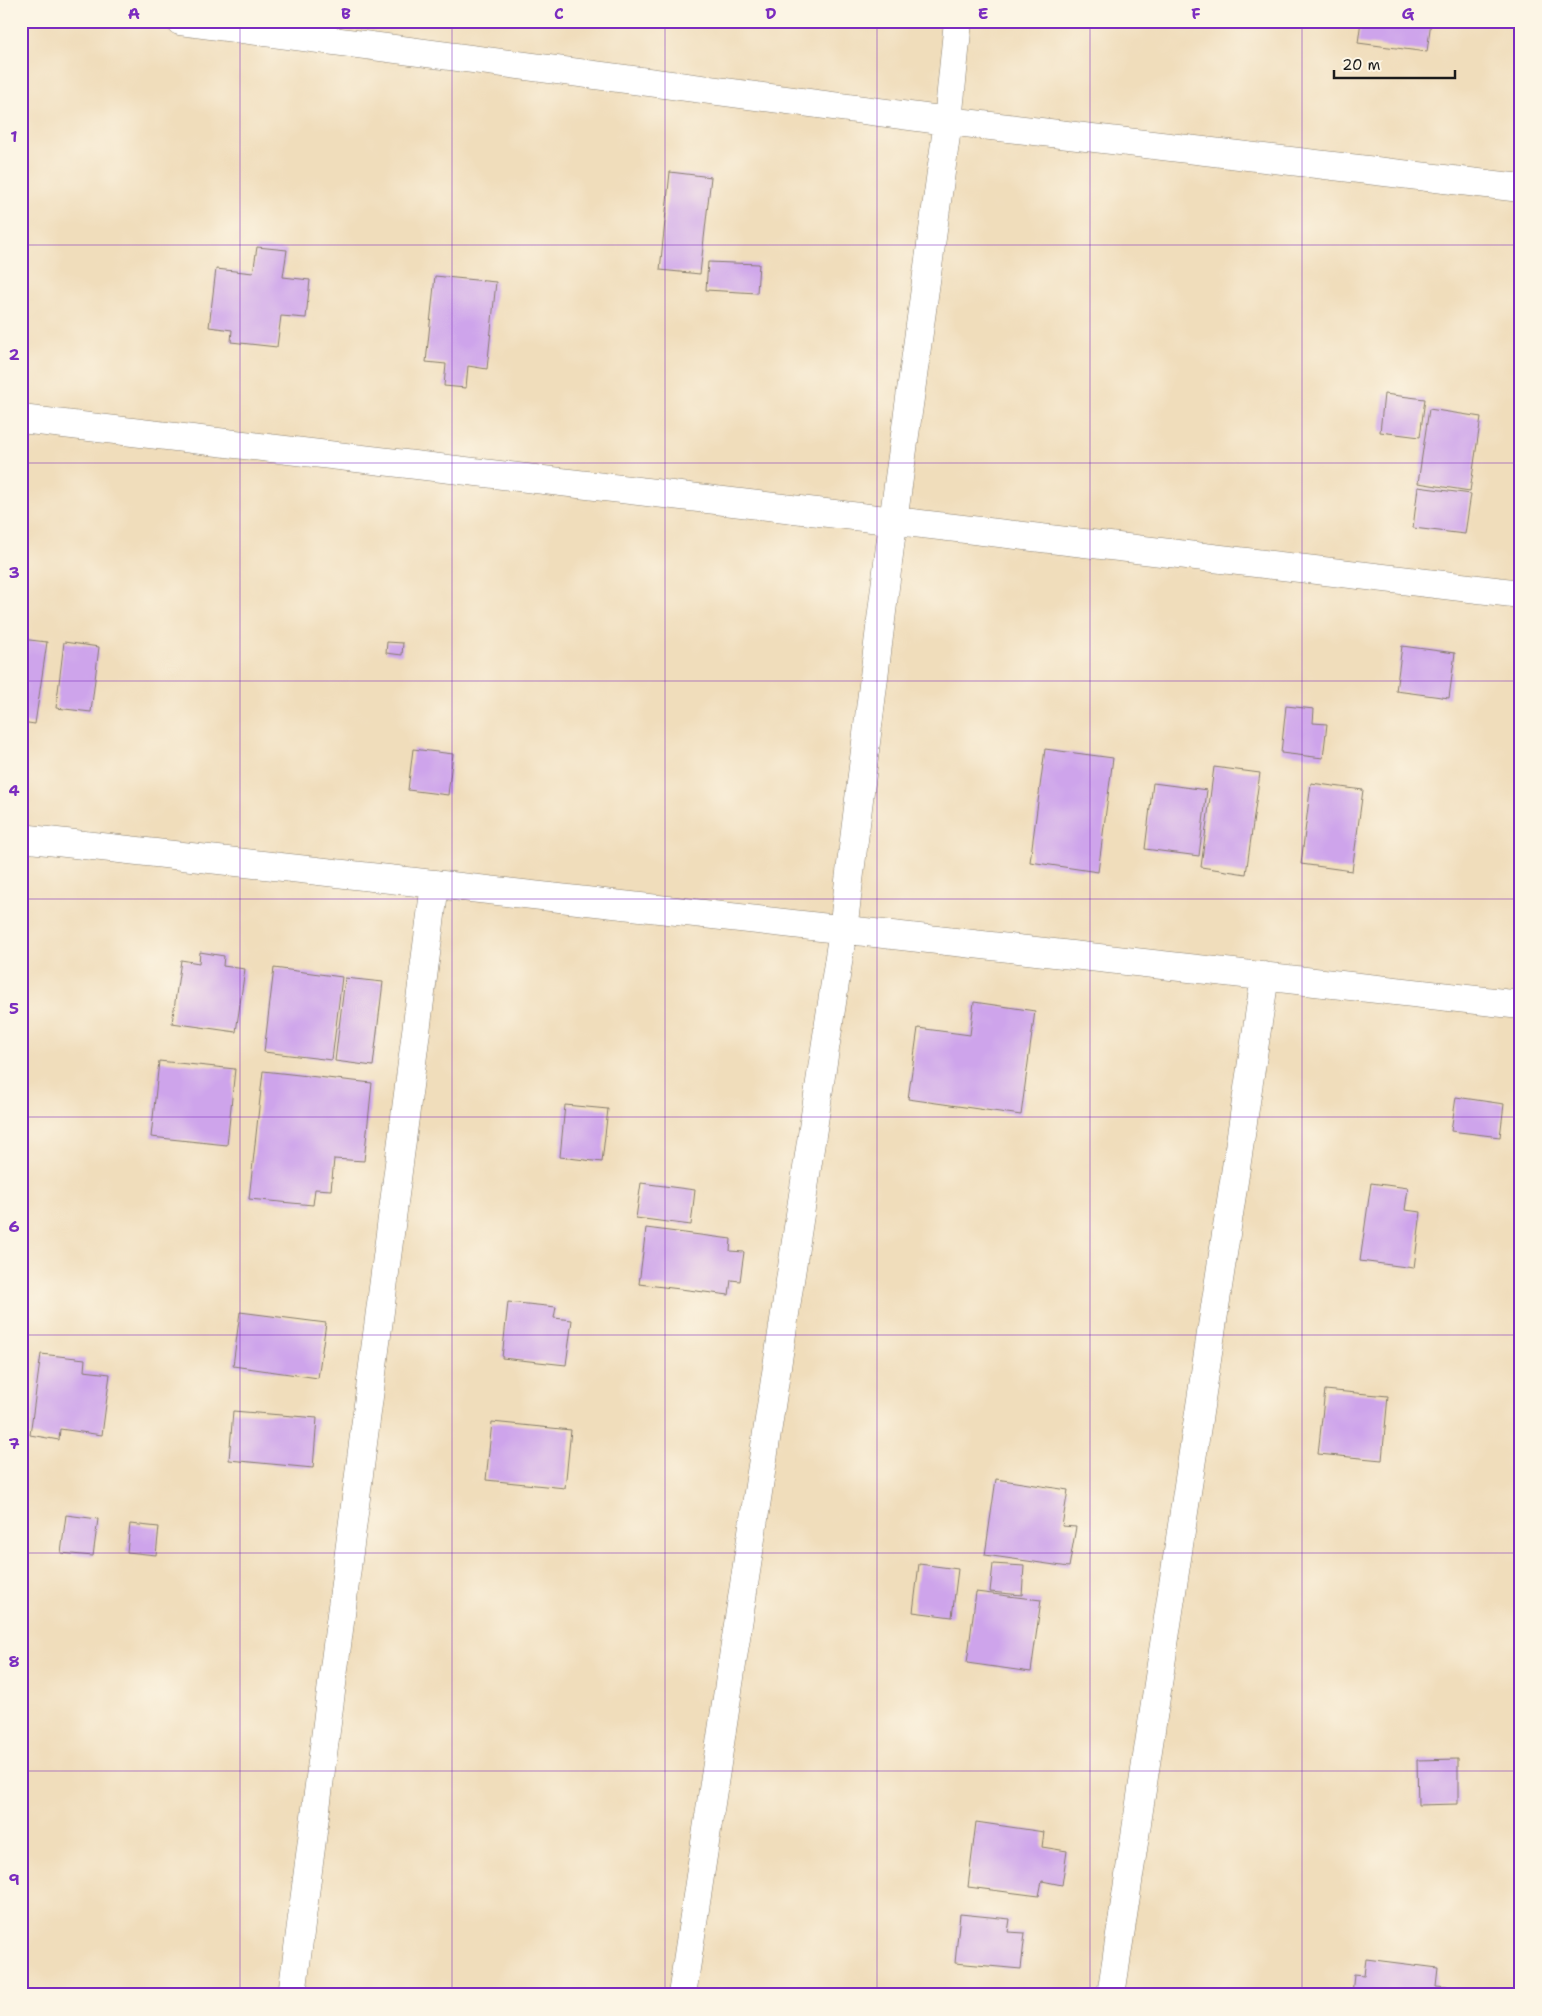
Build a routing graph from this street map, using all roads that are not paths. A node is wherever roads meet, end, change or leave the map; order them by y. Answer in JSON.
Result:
{"nodes":[{"id":1,"x":180,"y":21,"type":"edge"},
{"id":2,"x":958,"y":21,"type":"edge"},
{"id":3,"x":948,"y":121,"type":"junction"},
{"id":4,"x":1521,"y":188,"type":"edge"},
{"id":5,"x":21,"y":419,"type":"edge"},
{"id":6,"x":893,"y":522,"type":"junction"},
{"id":7,"x":1521,"y":594,"type":"edge"},
{"id":8,"x":21,"y":838,"type":"edge"},
{"id":9,"x":435,"y":884,"type":"junction"},
{"id":10,"x":843,"y":930,"type":"junction"},
{"id":11,"x":1265,"y":976,"type":"junction"},
{"id":12,"x":1521,"y":1005,"type":"edge"},
{"id":13,"x":292,"y":1995,"type":"edge"},
{"id":14,"x":682,"y":1995,"type":"edge"},
{"id":15,"x":1111,"y":1995,"type":"edge"}],
"edges":[{"from":1,"to":3,"type":"street"},
{"from":2,"to":3,"type":"street"},
{"from":3,"to":4,"type":"street"},
{"from":3,"to":6,"type":"street"},
{"from":5,"to":6,"type":"street"},
{"from":6,"to":7,"type":"street"},
{"from":6,"to":10,"type":"street"},
{"from":8,"to":9,"type":"street"},
{"from":9,"to":10,"type":"street"},
{"from":9,"to":13,"type":"street"},
{"from":10,"to":11,"type":"street"},
{"from":10,"to":14,"type":"street"},
{"from":11,"to":12,"type":"street"},
{"from":11,"to":15,"type":"street"}]}
